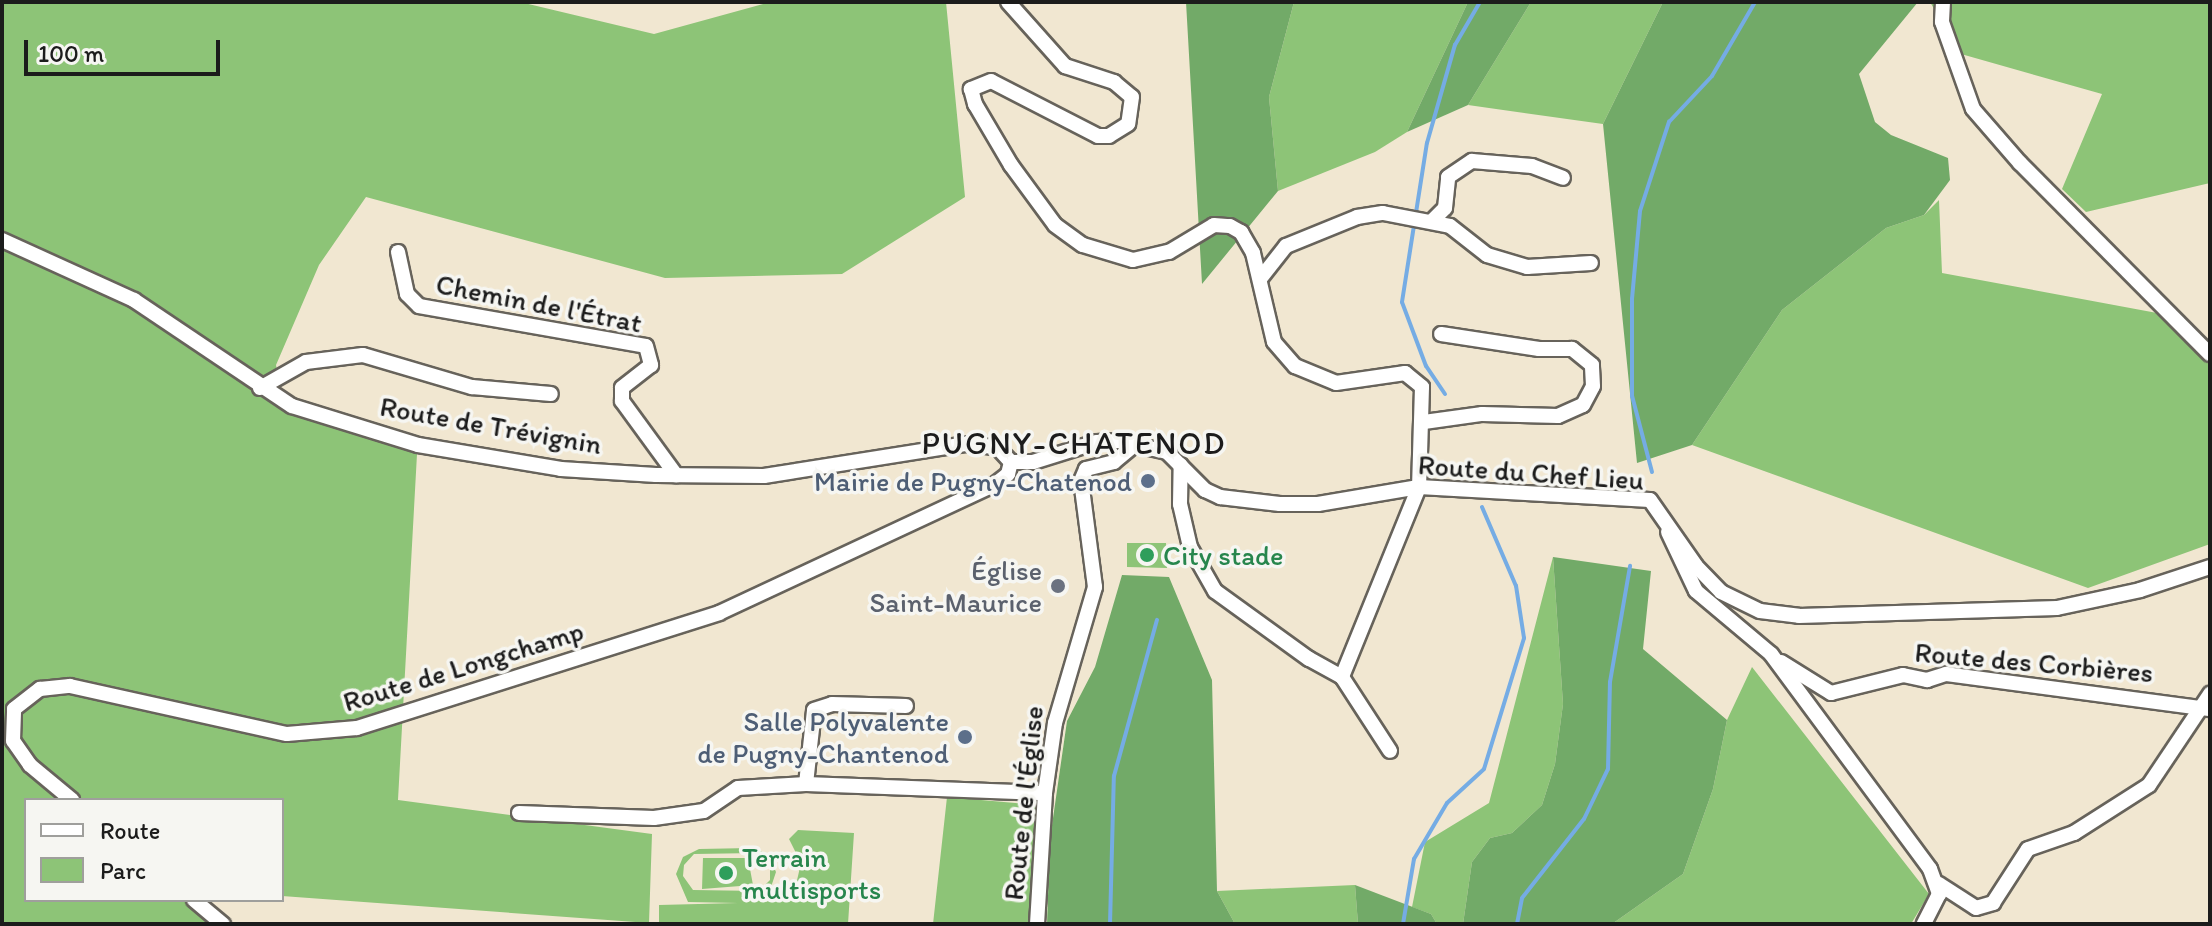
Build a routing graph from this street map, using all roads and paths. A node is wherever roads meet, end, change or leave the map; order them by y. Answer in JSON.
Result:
{"nodes":[{"id":1,"x":1008,"y":2,"type":"edge"},
{"id":2,"x":1943,"y":2,"type":"edge"},
{"id":3,"x":1563,"y":178,"type":"dead end"},
{"id":4,"x":1427,"y":219,"type":"junction"},
{"id":5,"x":2,"y":240,"type":"edge"},
{"id":6,"x":398,"y":252,"type":"dead end"},
{"id":7,"x":1591,"y":263,"type":"dead end"},
{"id":8,"x":1260,"y":279,"type":"junction"},
{"id":9,"x":1441,"y":334,"type":"dead end"},
{"id":10,"x":2210,"y":354,"type":"edge"},
{"id":11,"x":260,"y":388,"type":"junction"},
{"id":12,"x":551,"y":394,"type":"dead end"},
{"id":13,"x":1424,"y":422,"type":"junction"},
{"id":14,"x":1138,"y":442,"type":"junction"},
{"id":15,"x":1011,"y":462,"type":"junction"},
{"id":16,"x":1181,"y":465,"type":"junction"},
{"id":17,"x":676,"y":475,"type":"junction"},
{"id":18,"x":1419,"y":487,"type":"junction"},
{"id":19,"x":1661,"y":512,"type":"junction"},
{"id":20,"x":2210,"y":567,"type":"edge"},
{"id":21,"x":1771,"y":654,"type":"junction"},
{"id":22,"x":1342,"y":677,"type":"junction"},
{"id":23,"x":2210,"y":694,"type":"edge"},
{"id":24,"x":906,"y":706,"type":"dead end"},
{"id":25,"x":2205,"y":708,"type":"edge"},
{"id":26,"x":1390,"y":751,"type":"dead end"},
{"id":27,"x":806,"y":784,"type":"junction"},
{"id":28,"x":1045,"y":793,"type":"junction"},
{"id":29,"x":70,"y":798,"type":"edge"},
{"id":30,"x":519,"y":813,"type":"dead end"},
{"id":31,"x":1939,"y":884,"type":"junction"},
{"id":32,"x":196,"y":902,"type":"edge"},
{"id":33,"x":223,"y":924,"type":"edge"},
{"id":34,"x":1037,"y":924,"type":"edge"},
{"id":35,"x":1924,"y":924,"type":"edge"}],
"edges":[{"from":1,"to":8,"type":"street"},
{"from":2,"to":10,"type":"street"},
{"from":3,"to":4,"type":"street"},
{"from":4,"to":7,"type":"street"},
{"from":4,"to":8,"type":"street"},
{"from":5,"to":11,"type":"street","name":"Route de Trévignin"},
{"from":6,"to":17,"type":"street","name":"Chemin de l'Étrat"},
{"from":8,"to":13,"type":"street"},
{"from":9,"to":13,"type":"street"},
{"from":11,"to":12,"type":"street"},
{"from":11,"to":17,"type":"street","name":"Route de Trévignin"},
{"from":13,"to":18,"type":"street"},
{"from":14,"to":15,"type":"street"},
{"from":14,"to":16,"type":"street"},
{"from":14,"to":28,"type":"street","name":"Route de l'Église"},
{"from":15,"to":17,"type":"street","name":"Route de Trévignin"},
{"from":15,"to":29,"type":"street","name":"Route de Longchamp"},
{"from":16,"to":18,"type":"street","name":"Route du Chef Lieu"},
{"from":16,"to":22,"type":"street"},
{"from":18,"to":19,"type":"street","name":"Route du Chef Lieu"},
{"from":18,"to":22,"type":"street"},
{"from":19,"to":20,"type":"street"},
{"from":19,"to":21,"type":"street"},
{"from":21,"to":25,"type":"street","name":"Route des Corbières"},
{"from":21,"to":31,"type":"street"},
{"from":22,"to":26,"type":"street"},
{"from":23,"to":25,"type":"street"},
{"from":24,"to":27,"type":"street"},
{"from":25,"to":31,"type":"street"},
{"from":27,"to":28,"type":"street"},
{"from":27,"to":30,"type":"street"},
{"from":28,"to":34,"type":"street","name":"Route de l'Église"},
{"from":31,"to":35,"type":"street"},
{"from":32,"to":33,"type":"street"}]}
